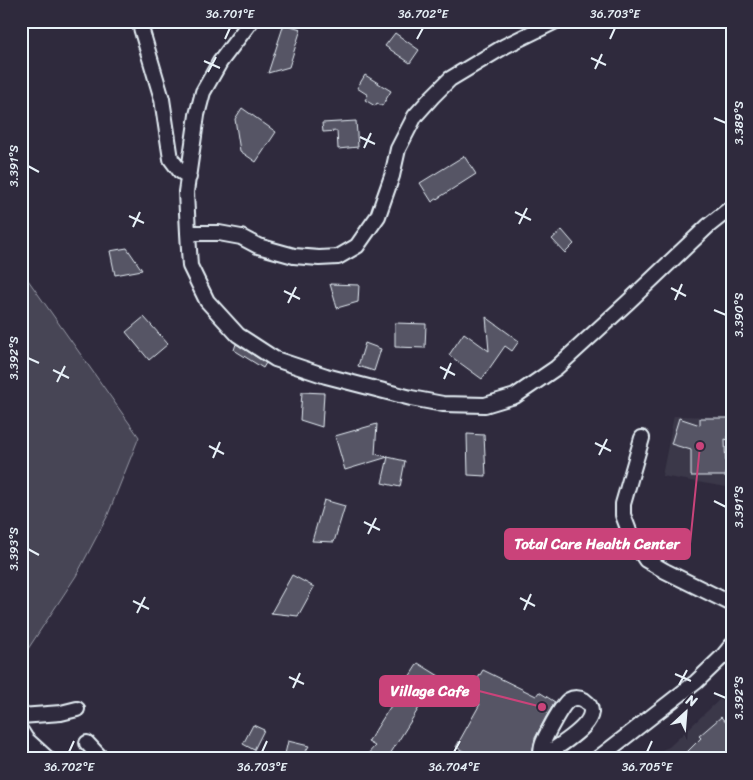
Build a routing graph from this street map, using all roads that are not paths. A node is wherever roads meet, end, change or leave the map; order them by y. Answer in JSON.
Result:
{"nodes":[{"id":1,"x":140,"y":21,"type":"edge"},
{"id":2,"x":251,"y":21,"type":"edge"},
{"id":3,"x":556,"y":21,"type":"edge"},
{"id":4,"x":189,"y":177,"type":"junction"},
{"id":5,"x":732,"y":207,"type":"edge"},
{"id":6,"x":188,"y":233,"type":"junction"},
{"id":7,"x":642,"y":438,"type":"dead end"},
{"id":8,"x":732,"y":604,"type":"edge"},
{"id":9,"x":732,"y":645,"type":"edge"},
{"id":10,"x":77,"y":709,"type":"dead end"},
{"id":11,"x":21,"y":716,"type":"edge"},
{"id":12,"x":21,"y":731,"type":"edge"},
{"id":13,"x":87,"y":743,"type":"dead end"},
{"id":14,"x":21,"y":754,"type":"edge"},
{"id":15,"x":603,"y":757,"type":"edge"},
{"id":16,"x":33,"y":759,"type":"edge"},
{"id":17,"x":48,"y":759,"type":"edge"},
{"id":18,"x":102,"y":759,"type":"edge"}],
"edges":[{"from":1,"to":4,"type":"street"},
{"from":2,"to":4,"type":"street"},
{"from":3,"to":6,"type":"street"},
{"from":4,"to":6,"type":"street"},
{"from":5,"to":6,"type":"street"},
{"from":7,"to":8,"type":"street"},
{"from":9,"to":15,"type":"street"},
{"from":10,"to":11,"type":"street"},
{"from":12,"to":17,"type":"street"},
{"from":13,"to":18,"type":"street"},
{"from":14,"to":16,"type":"street"}]}
